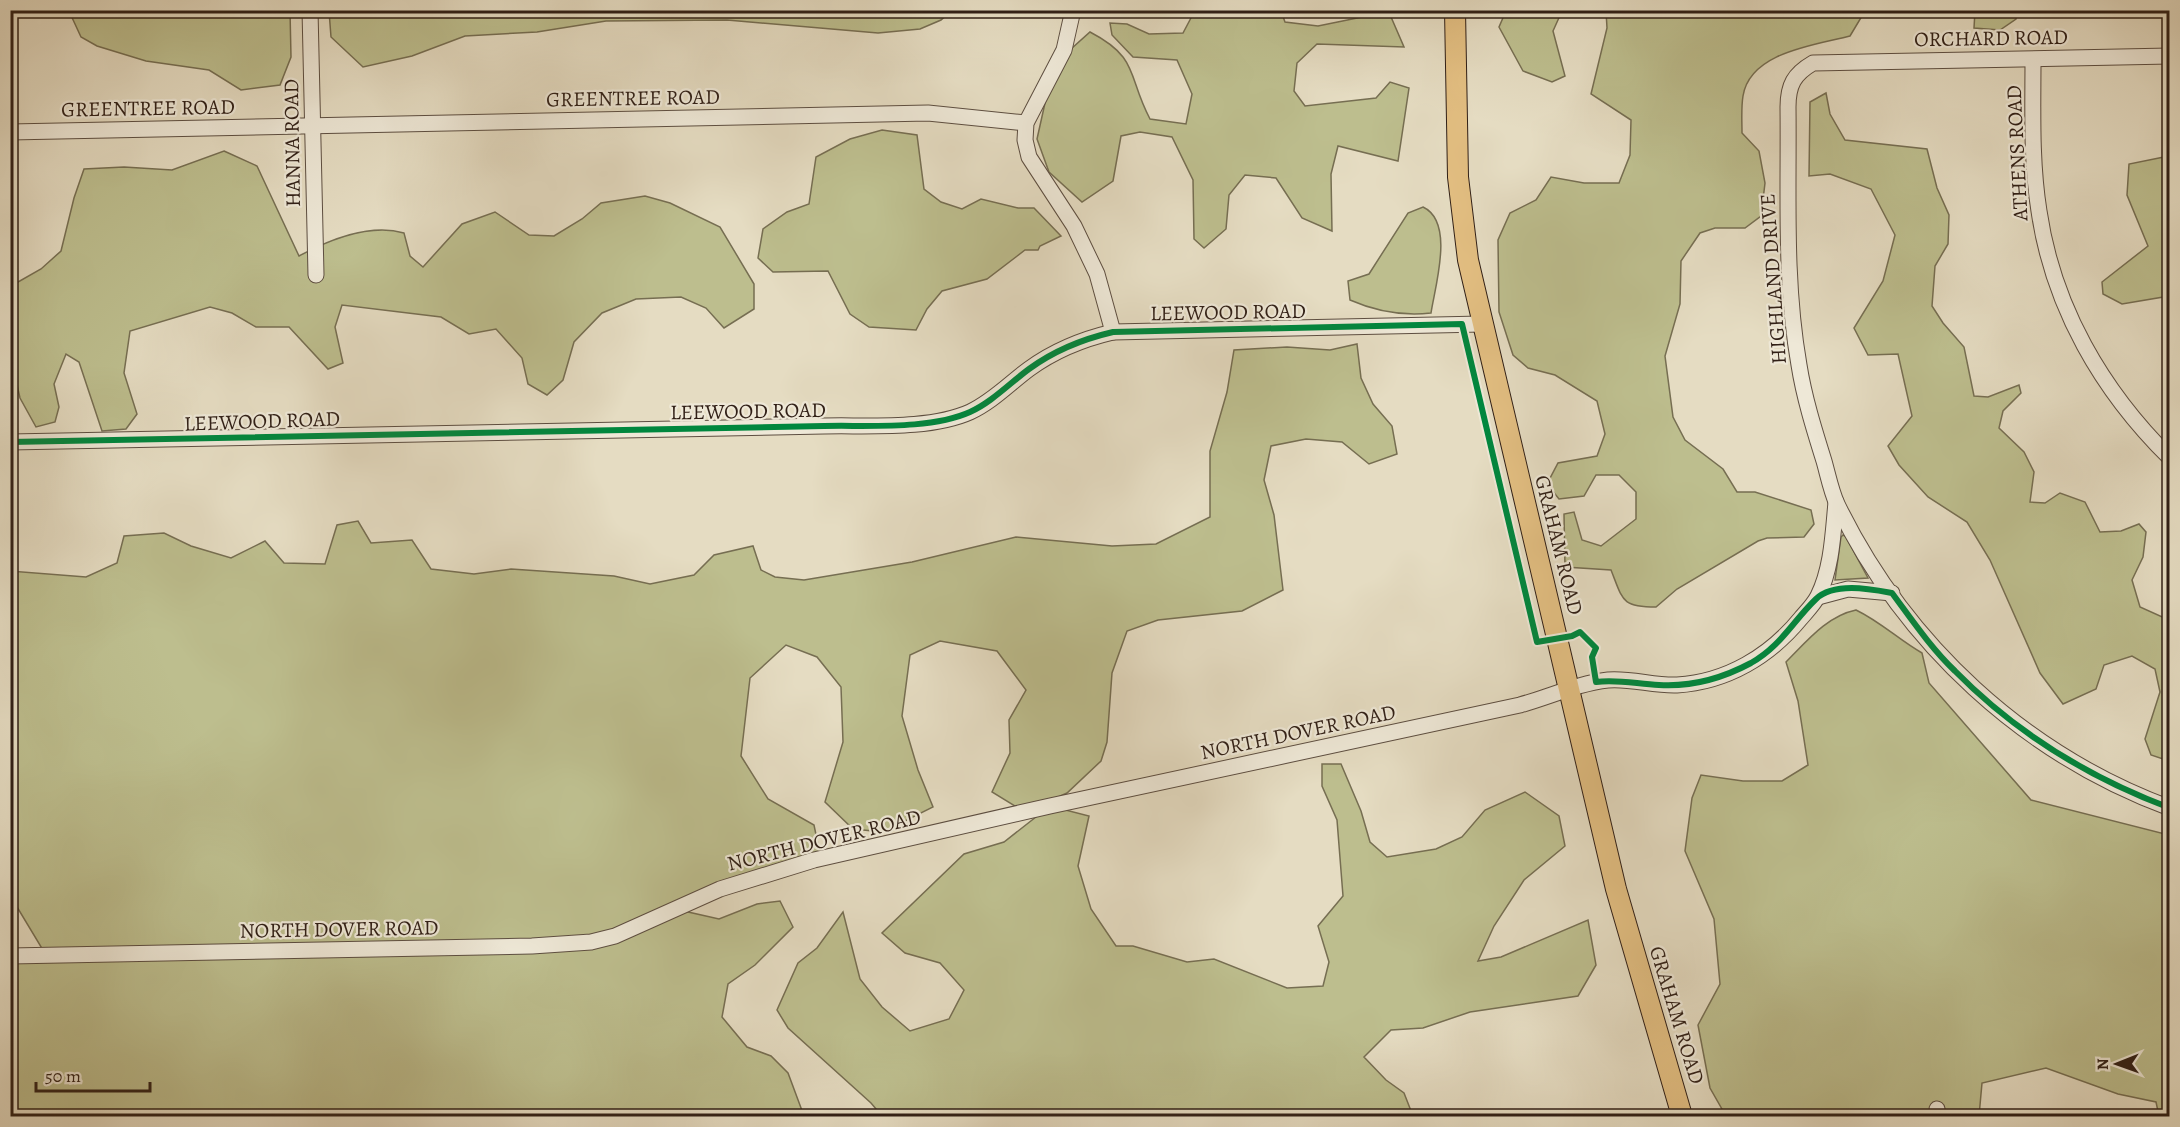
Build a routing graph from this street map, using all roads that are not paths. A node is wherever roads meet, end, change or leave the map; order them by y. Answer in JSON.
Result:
{"nodes":[{"id":1,"x":310,"y":10,"type":"edge"},
{"id":2,"x":1073,"y":10,"type":"edge"},
{"id":3,"x":1455,"y":10,"type":"edge"},
{"id":4,"x":2169,"y":56,"type":"edge"},
{"id":5,"x":2033,"y":60,"type":"junction"},
{"id":6,"x":1813,"y":63,"type":"joint"},
{"id":7,"x":1026,"y":123,"type":"junction"},
{"id":8,"x":313,"y":124,"type":"junction"},
{"id":9,"x":10,"y":132,"type":"edge"},
{"id":10,"x":316,"y":275,"type":"dead end"},
{"id":11,"x":1482,"y":324,"type":"junction"},
{"id":12,"x":1113,"y":332,"type":"junction"},
{"id":13,"x":10,"y":442,"type":"edge"},
{"id":14,"x":2169,"y":458,"type":"edge"},
{"id":15,"x":1836,"y":502,"type":"junction"},
{"id":16,"x":1892,"y":593,"type":"junction"},
{"id":17,"x":1818,"y":597,"type":"junction"},
{"id":18,"x":1570,"y":690,"type":"junction"},
{"id":19,"x":2169,"y":808,"type":"edge"},
{"id":20,"x":10,"y":956,"type":"edge"},
{"id":21,"x":1682,"y":1116,"type":"edge"}],
"edges":[{"from":1,"to":8,"type":"street","name":"HANNA ROAD"},
{"from":2,"to":7,"type":"street"},
{"from":3,"to":11,"type":"main road","name":"GRAHAM ROAD"},
{"from":4,"to":5,"type":"street","name":"ORCHARD ROAD"},
{"from":5,"to":6,"type":"street","name":"ORCHARD ROAD"},
{"from":5,"to":14,"type":"street","name":"ATHENS ROAD"},
{"from":6,"to":15,"type":"street","name":"HIGHLAND DRIVE"},
{"from":7,"to":8,"type":"street","name":"GREENTREE ROAD"},
{"from":7,"to":12,"type":"street"},
{"from":8,"to":9,"type":"street","name":"GREENTREE ROAD"},
{"from":8,"to":10,"type":"street","name":"HANNA ROAD"},
{"from":11,"to":12,"type":"street","name":"LEEWOOD ROAD"},
{"from":11,"to":18,"type":"main road","name":"GRAHAM ROAD"},
{"from":12,"to":13,"type":"street","name":"LEEWOOD ROAD"},
{"from":15,"to":16,"type":"street","name":"HIGHLAND DRIVE"},
{"from":15,"to":17,"type":"street"},
{"from":16,"to":17,"type":"street"},
{"from":16,"to":19,"type":"street","name":"HIGHLAND DRIVE"},
{"from":17,"to":18,"type":"street","name":"NORTH DOVER ROAD"},
{"from":18,"to":20,"type":"street","name":"NORTH DOVER ROAD"},
{"from":18,"to":21,"type":"main road","name":"GRAHAM ROAD"}]}
